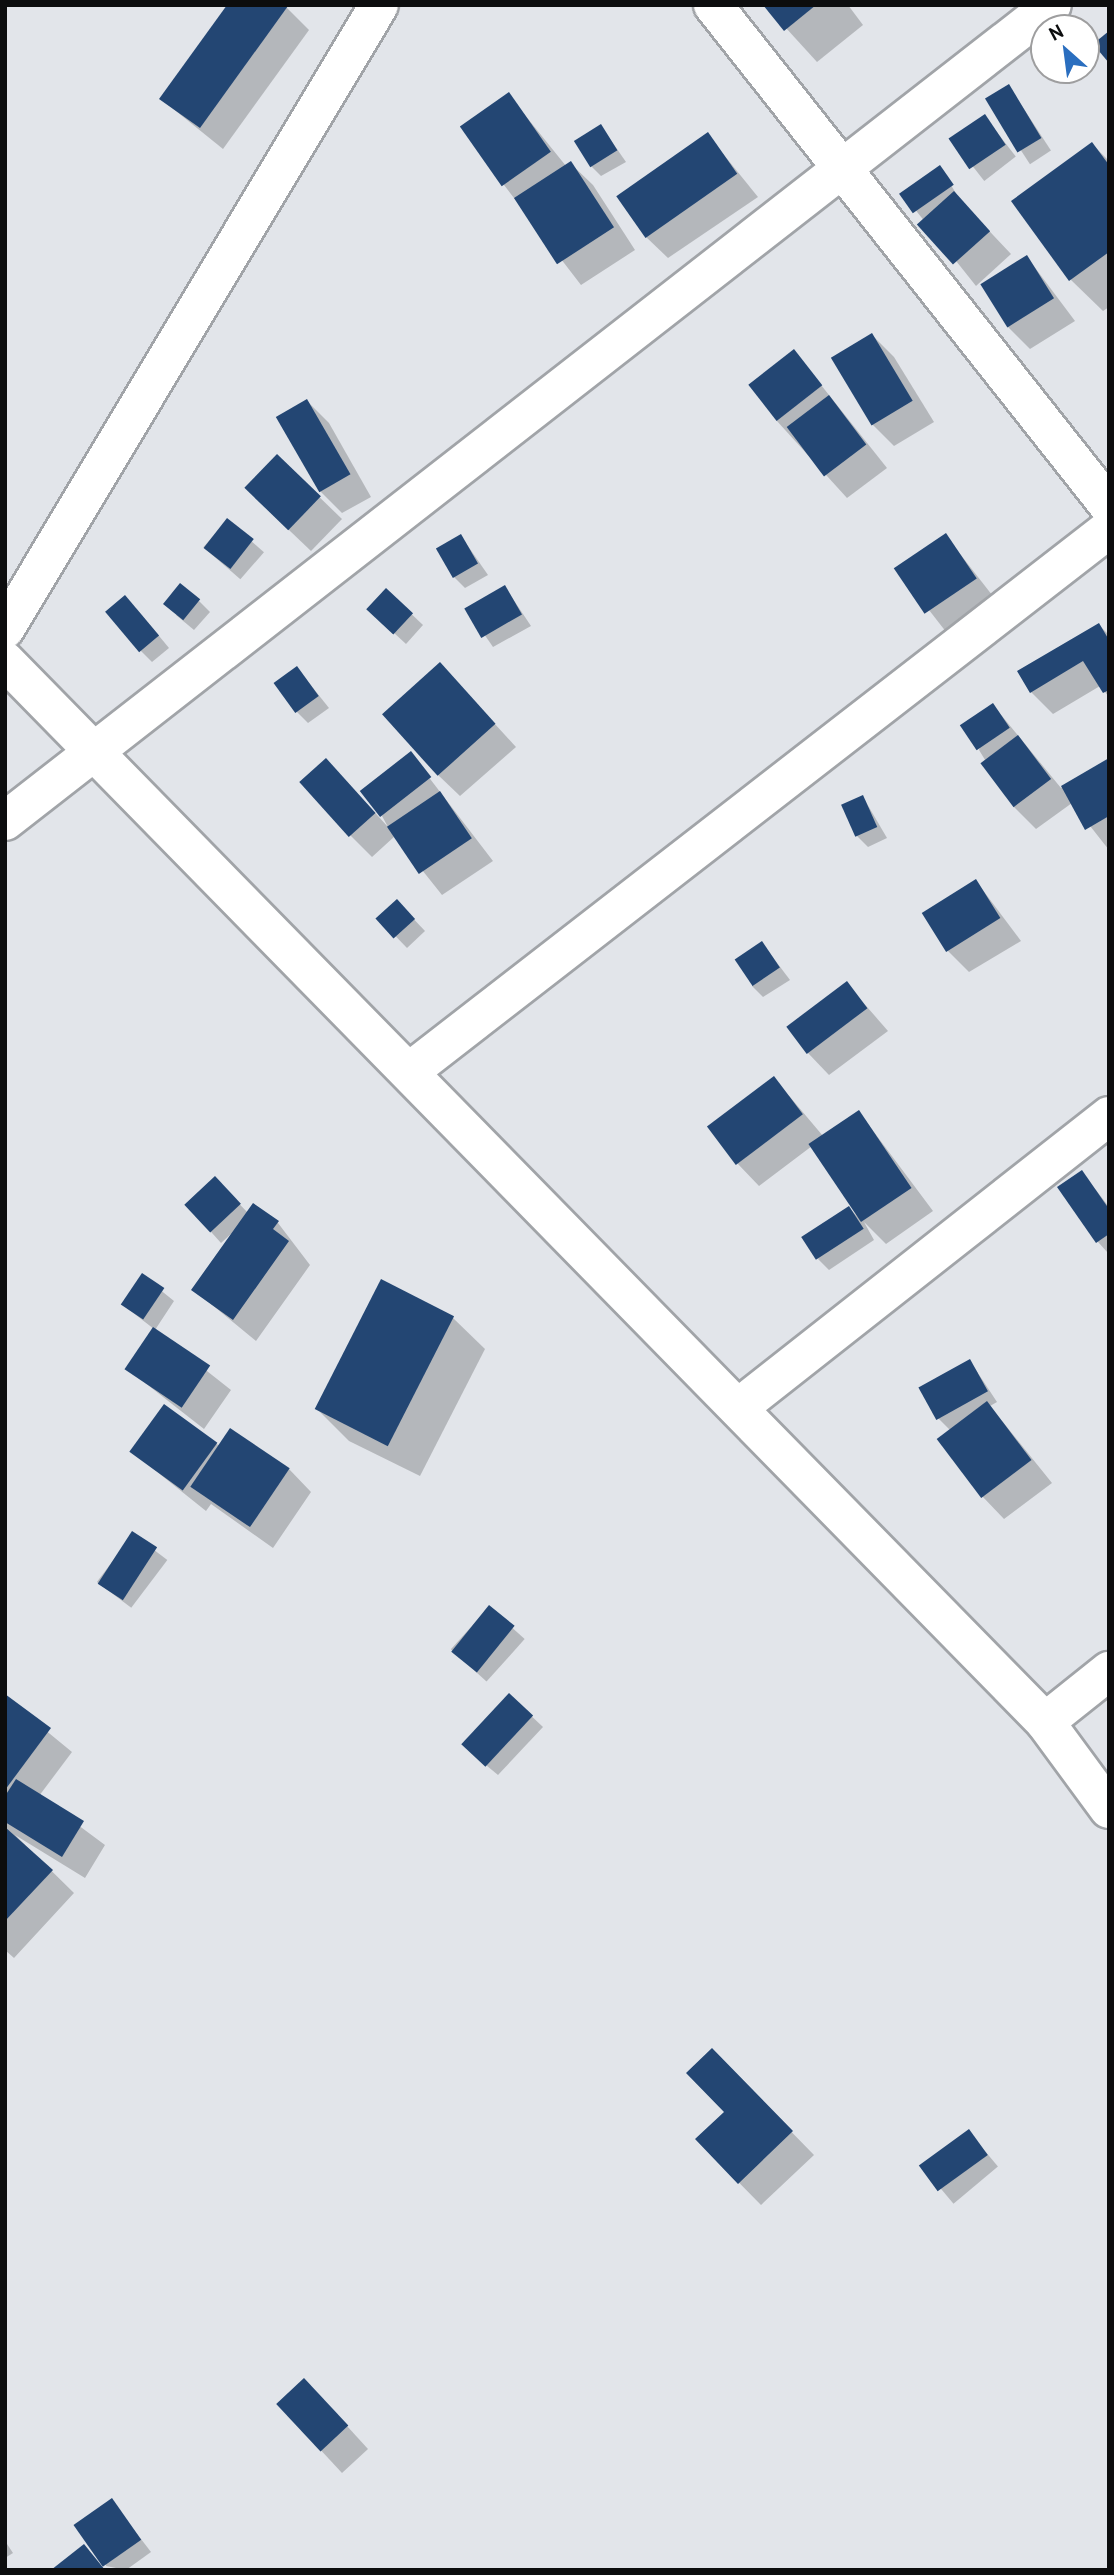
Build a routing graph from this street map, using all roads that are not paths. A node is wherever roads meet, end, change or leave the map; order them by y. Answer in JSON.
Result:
{"nodes":[{"id":1,"x":379,"y":5,"type":"edge"},
{"id":2,"x":713,"y":5,"type":"edge"},
{"id":3,"x":1052,"y":5,"type":"edge"},
{"id":4,"x":842,"y":169,"type":"junction"},
{"id":5,"x":1109,"y":506,"type":"edge"},
{"id":6,"x":1109,"y":529,"type":"edge"},
{"id":7,"x":5,"y":629,"type":"edge"},
{"id":8,"x":5,"y":661,"type":"edge"},
{"id":9,"x":94,"y":752,"type":"junction"},
{"id":10,"x":5,"y":821,"type":"edge"},
{"id":11,"x":409,"y":1072,"type":"junction"},
{"id":12,"x":1109,"y":1116,"type":"edge"},
{"id":13,"x":738,"y":1408,"type":"junction"},
{"id":14,"x":1109,"y":1671,"type":"edge"},
{"id":15,"x":1045,"y":1722,"type":"junction"},
{"id":16,"x":1109,"y":1809,"type":"edge"}],
"edges":[{"from":1,"to":7,"type":"street"},
{"from":2,"to":4,"type":"street"},
{"from":3,"to":4,"type":"street"},
{"from":4,"to":5,"type":"street"},
{"from":4,"to":9,"type":"street"},
{"from":6,"to":11,"type":"street"},
{"from":8,"to":9,"type":"street"},
{"from":9,"to":10,"type":"street"},
{"from":9,"to":11,"type":"street"},
{"from":11,"to":13,"type":"street"},
{"from":12,"to":13,"type":"street"},
{"from":13,"to":15,"type":"street"},
{"from":14,"to":15,"type":"street"},
{"from":15,"to":16,"type":"street"}]}
